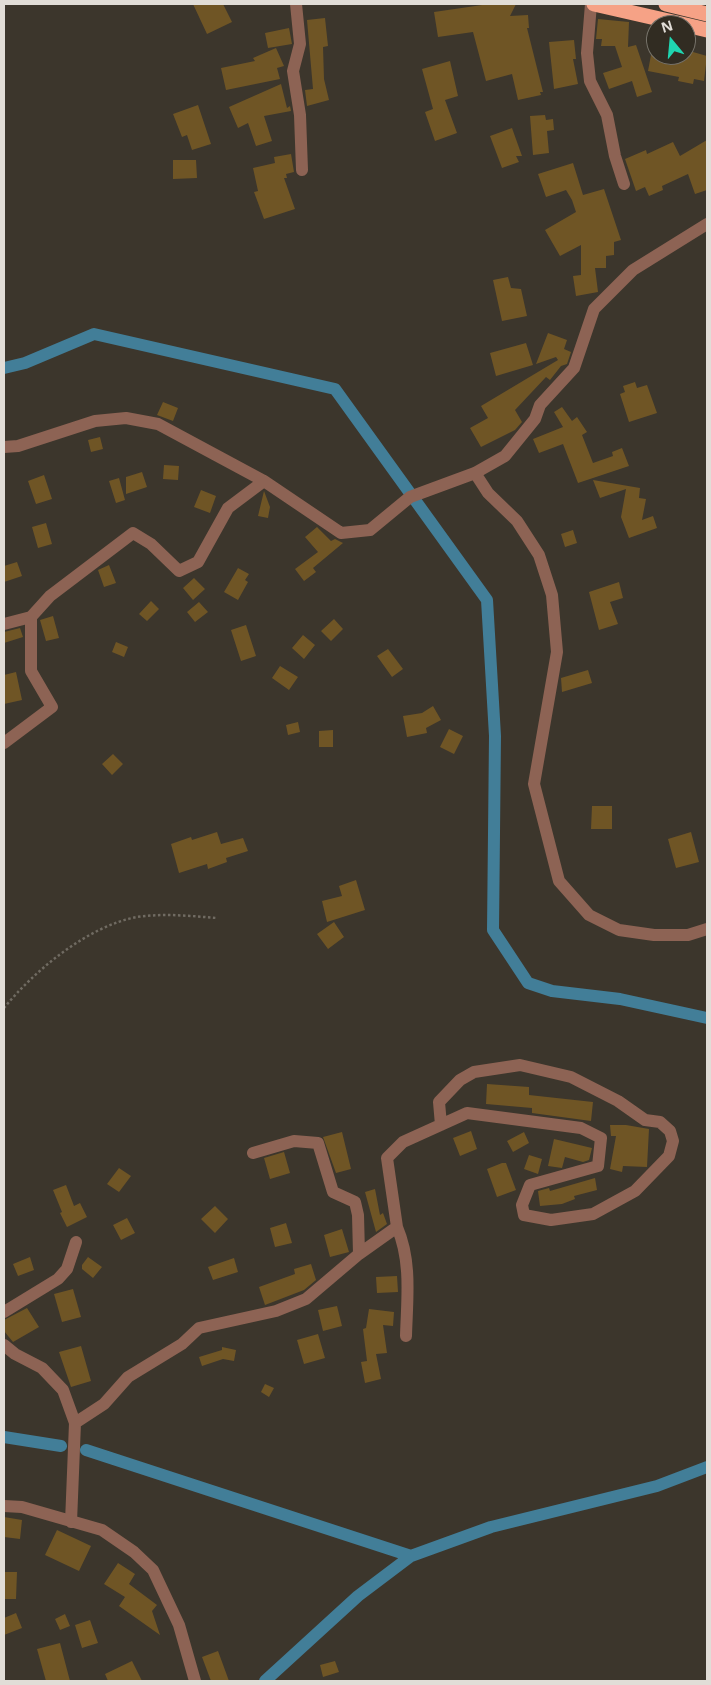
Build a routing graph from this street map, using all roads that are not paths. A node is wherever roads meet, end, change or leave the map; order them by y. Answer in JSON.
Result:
{"nodes":[{"id":1,"x":296,"y":4,"type":"edge"},
{"id":2,"x":593,"y":4,"type":"edge"},
{"id":3,"x":666,"y":4,"type":"edge"},
{"id":4,"x":707,"y":14,"type":"edge"},
{"id":5,"x":646,"y":16,"type":"edge"},
{"id":6,"x":302,"y":170,"type":"dead end"},
{"id":7,"x":624,"y":184,"type":"dead end"},
{"id":8,"x":707,"y":224,"type":"edge"},
{"id":9,"x":4,"y":447,"type":"edge"},
{"id":10,"x":475,"y":473,"type":"junction"},
{"id":11,"x":264,"y":481,"type":"junction"},
{"id":12,"x":31,"y":617,"type":"junction"},
{"id":13,"x":4,"y":624,"type":"edge"},
{"id":14,"x":4,"y":743,"type":"edge"},
{"id":15,"x":707,"y":929,"type":"edge"},
{"id":16,"x":441,"y":1125,"type":"junction"},
{"id":17,"x":253,"y":1153,"type":"dead end"},
{"id":18,"x":397,"y":1227,"type":"junction"},
{"id":19,"x":76,"y":1242,"type":"dead end"},
{"id":20,"x":359,"y":1254,"type":"junction"},
{"id":21,"x":4,"y":1312,"type":"edge"},
{"id":22,"x":406,"y":1336,"type":"dead end"},
{"id":23,"x":4,"y":1345,"type":"edge"},
{"id":24,"x":75,"y":1423,"type":"junction"},
{"id":25,"x":4,"y":1506,"type":"edge"},
{"id":26,"x":71,"y":1522,"type":"junction"},
{"id":27,"x":195,"y":1681,"type":"edge"}],
"edges":[{"from":1,"to":6,"type":"street"},
{"from":2,"to":5,"type":"highway"},
{"from":2,"to":7,"type":"street"},
{"from":3,"to":4,"type":"highway"},
{"from":8,"to":10,"type":"street"},
{"from":9,"to":11,"type":"street"},
{"from":10,"to":11,"type":"street"},
{"from":10,"to":15,"type":"street"},
{"from":11,"to":12,"type":"street"},
{"from":12,"to":13,"type":"street"},
{"from":12,"to":14,"type":"street"},
{"from":16,"to":16,"type":"street"},
{"from":16,"to":18,"type":"street"},
{"from":17,"to":20,"type":"street"},
{"from":18,"to":20,"type":"street"},
{"from":18,"to":22,"type":"street"},
{"from":19,"to":21,"type":"street"},
{"from":20,"to":24,"type":"street"},
{"from":23,"to":24,"type":"street"},
{"from":24,"to":26,"type":"street"},
{"from":25,"to":26,"type":"street"},
{"from":26,"to":27,"type":"street"}]}
